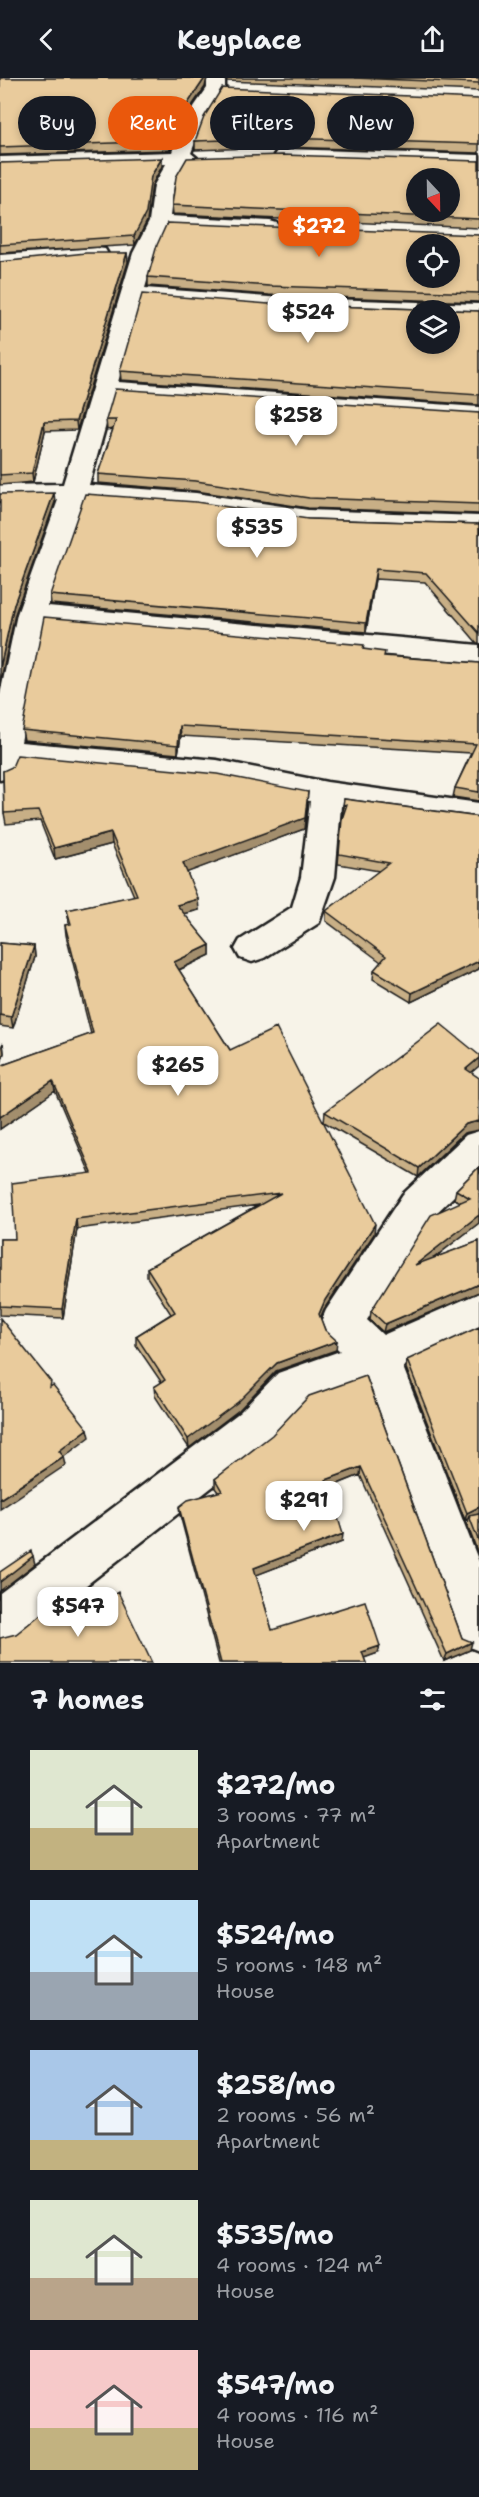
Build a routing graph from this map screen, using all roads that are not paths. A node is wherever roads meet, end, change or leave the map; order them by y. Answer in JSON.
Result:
{"nodes":[{"id":1,"x":223,"y":85,"type":"edge"},
{"id":2,"x":270,"y":156,"type":"edge"},
{"id":3,"x":190,"y":158,"type":"junction"},
{"id":4,"x":479,"y":160,"type":"edge"},
{"id":5,"x":0,"y":163,"type":"edge"},
{"id":6,"x":159,"y":222,"type":"junction"},
{"id":7,"x":289,"y":228,"type":"edge"},
{"id":8,"x":144,"y":254,"type":"junction"},
{"id":9,"x":0,"y":262,"type":"edge"},
{"id":10,"x":133,"y":294,"type":"junction"},
{"id":11,"x":479,"y":311,"type":"edge"},
{"id":12,"x":105,"y":388,"type":"junction"},
{"id":13,"x":479,"y":414,"type":"edge"},
{"id":14,"x":74,"y":492,"type":"junction"},
{"id":15,"x":0,"y":493,"type":"edge"},
{"id":16,"x":479,"y":524,"type":"edge"},
{"id":17,"x":31,"y":614,"type":"junction"},
{"id":18,"x":479,"y":654,"type":"edge"},
{"id":19,"x":2,"y":760,"type":"edge"},
{"id":20,"x":327,"y":793,"type":"junction"},
{"id":21,"x":479,"y":814,"type":"edge"},
{"id":22,"x":252,"y":949,"type":"dead end"},
{"id":23,"x":479,"y":1147,"type":"edge"},
{"id":24,"x":479,"y":1312,"type":"edge"},
{"id":25,"x":378,"y":1358,"type":"junction"},
{"id":26,"x":0,"y":1622,"type":"edge"},
{"id":27,"x":479,"y":1627,"type":"edge"}],
"edges":[{"from":1,"to":3,"type":"street"},
{"from":2,"to":4,"type":"street"},
{"from":3,"to":5,"type":"street"},
{"from":3,"to":6,"type":"street"},
{"from":6,"to":7,"type":"street"},
{"from":6,"to":8,"type":"street"},
{"from":8,"to":9,"type":"street"},
{"from":8,"to":10,"type":"street"},
{"from":10,"to":11,"type":"street"},
{"from":10,"to":12,"type":"street"},
{"from":12,"to":13,"type":"street"},
{"from":12,"to":14,"type":"street"},
{"from":14,"to":15,"type":"street"},
{"from":14,"to":16,"type":"street"},
{"from":14,"to":17,"type":"street"},
{"from":17,"to":18,"type":"street"},
{"from":17,"to":19,"type":"street"},
{"from":19,"to":20,"type":"street"},
{"from":20,"to":21,"type":"street"},
{"from":20,"to":22,"type":"street"},
{"from":23,"to":25,"type":"street"},
{"from":24,"to":25,"type":"street"},
{"from":25,"to":26,"type":"street"},
{"from":25,"to":27,"type":"street"}]}
